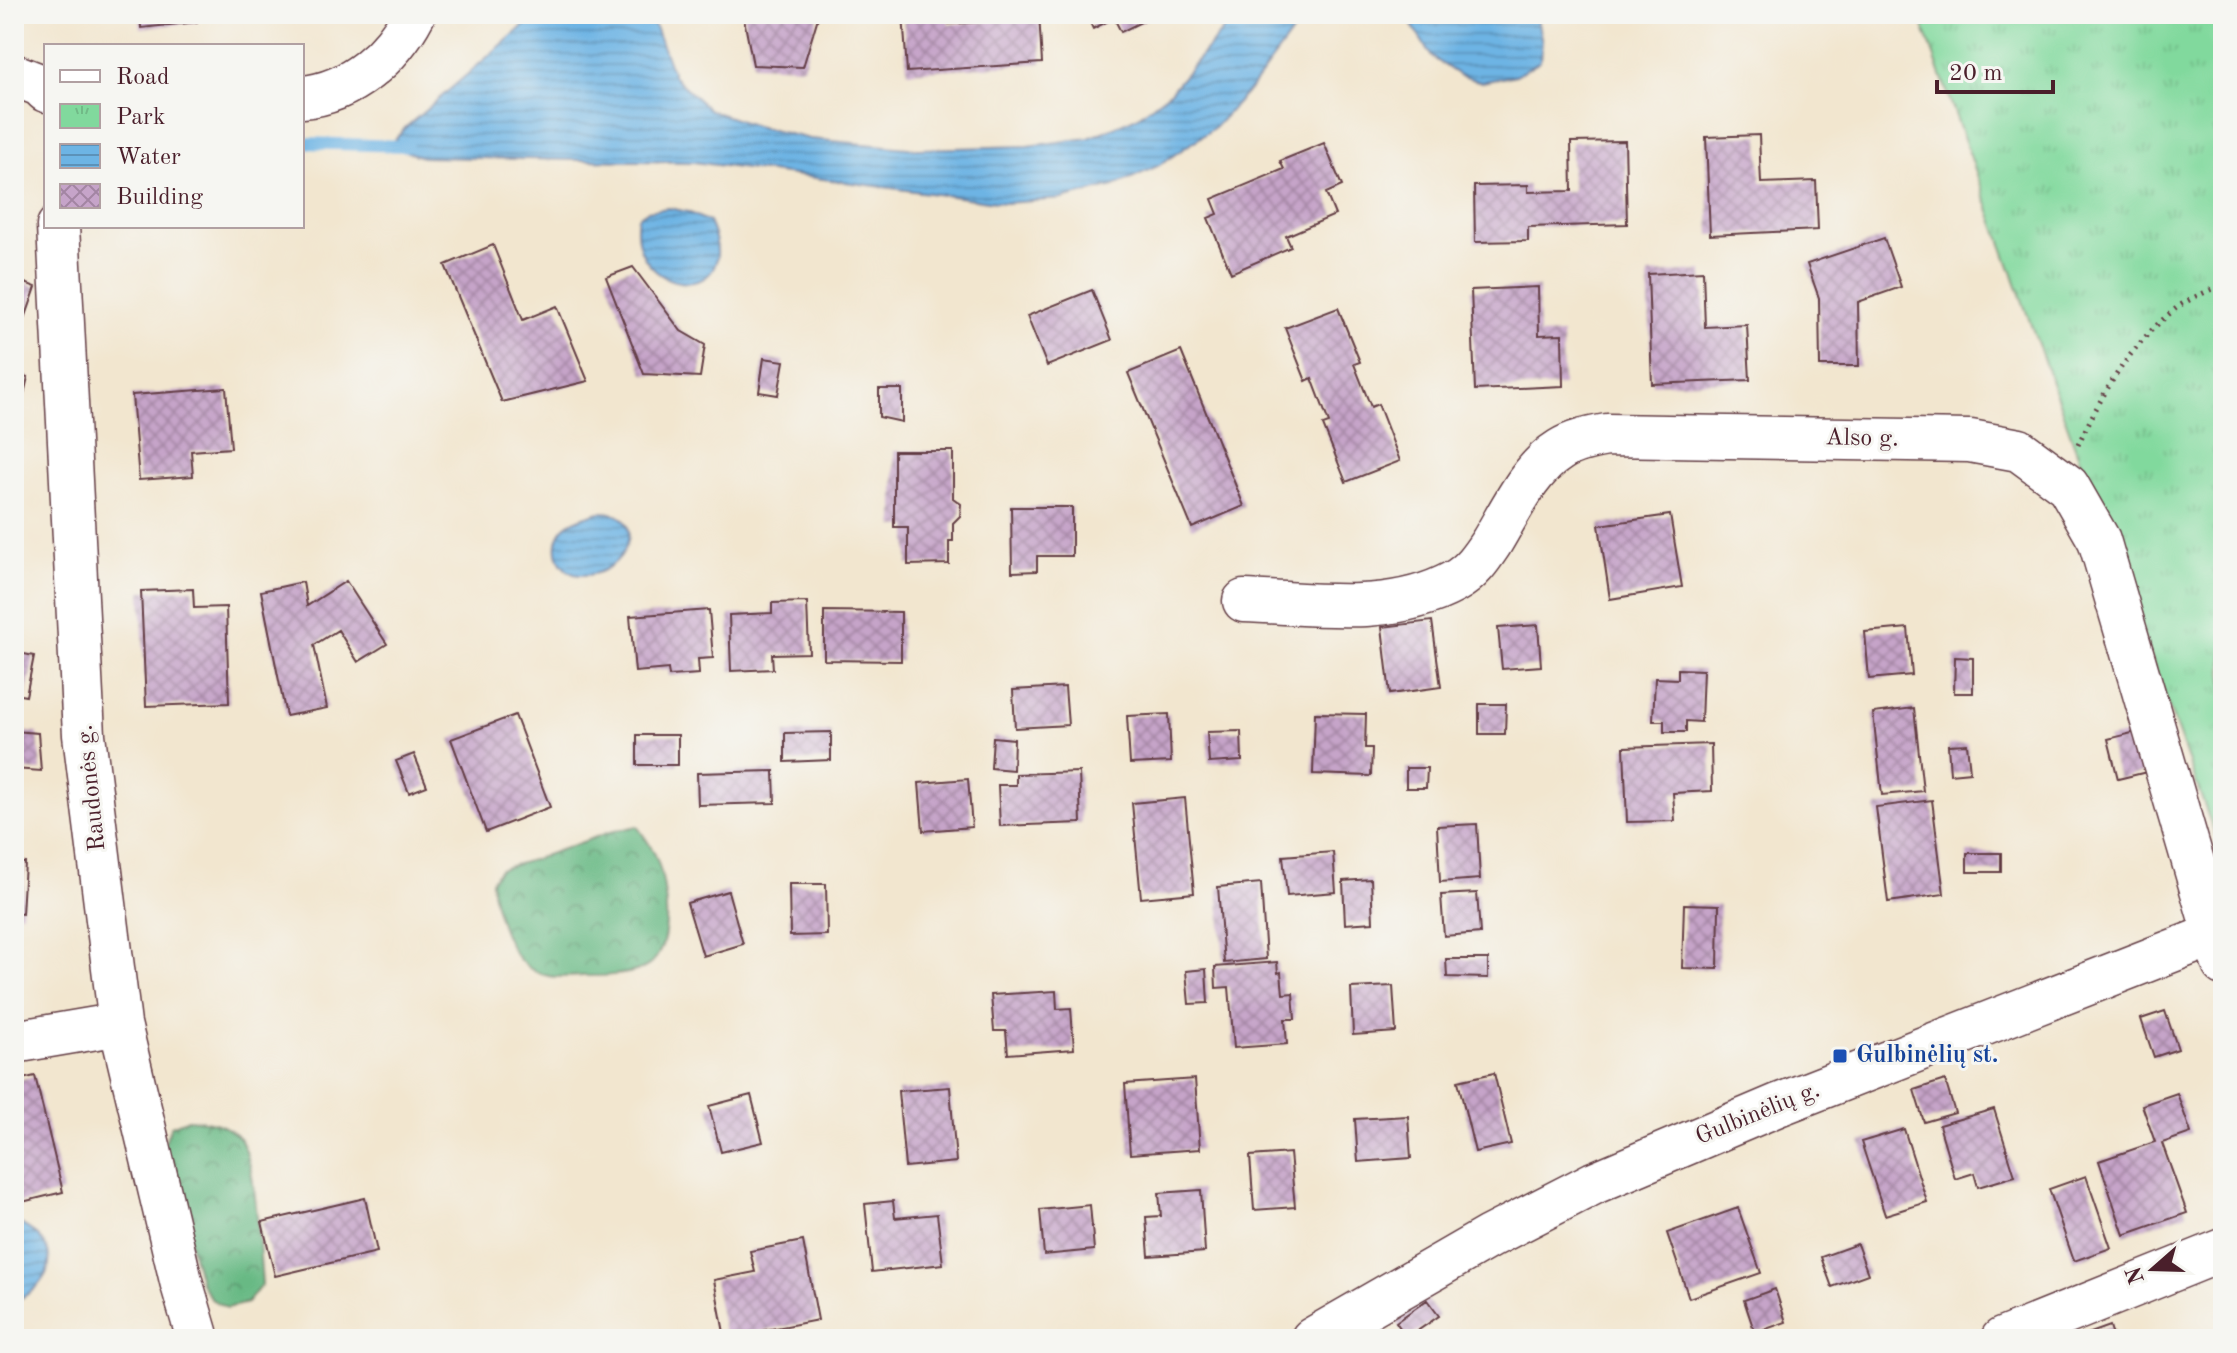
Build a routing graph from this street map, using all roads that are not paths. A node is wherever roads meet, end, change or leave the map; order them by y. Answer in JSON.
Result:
{"nodes":[{"id":1,"x":414,"y":14,"type":"edge"},
{"id":2,"x":14,"y":75,"type":"edge"},
{"id":3,"x":44,"y":89,"type":"edge"},
{"id":4,"x":304,"y":97,"type":"edge"},
{"id":5,"x":58,"y":228,"type":"edge"},
{"id":6,"x":1244,"y":601,"type":"dead end"},
{"id":7,"x":2220,"y":943,"type":"edge"},
{"id":8,"x":120,"y":1024,"type":"junction"},
{"id":9,"x":14,"y":1042,"type":"edge"},
{"id":10,"x":2223,"y":1250,"type":"edge"},
{"id":11,"x":1330,"y":1334,"type":"edge"},
{"id":12,"x":198,"y":1339,"type":"edge"},
{"id":13,"x":2002,"y":1339,"type":"edge"}],
"edges":[{"from":1,"to":4,"type":"street"},
{"from":2,"to":3,"type":"street"},
{"from":5,"to":8,"type":"street","name":"Raudonės g."},
{"from":6,"to":7,"type":"street","name":"Also g."},
{"from":7,"to":11,"type":"street","name":"Gulbinėlių g."},
{"from":8,"to":9,"type":"street"},
{"from":8,"to":12,"type":"street","name":"Raudonės g."},
{"from":10,"to":13,"type":"street"}]}
